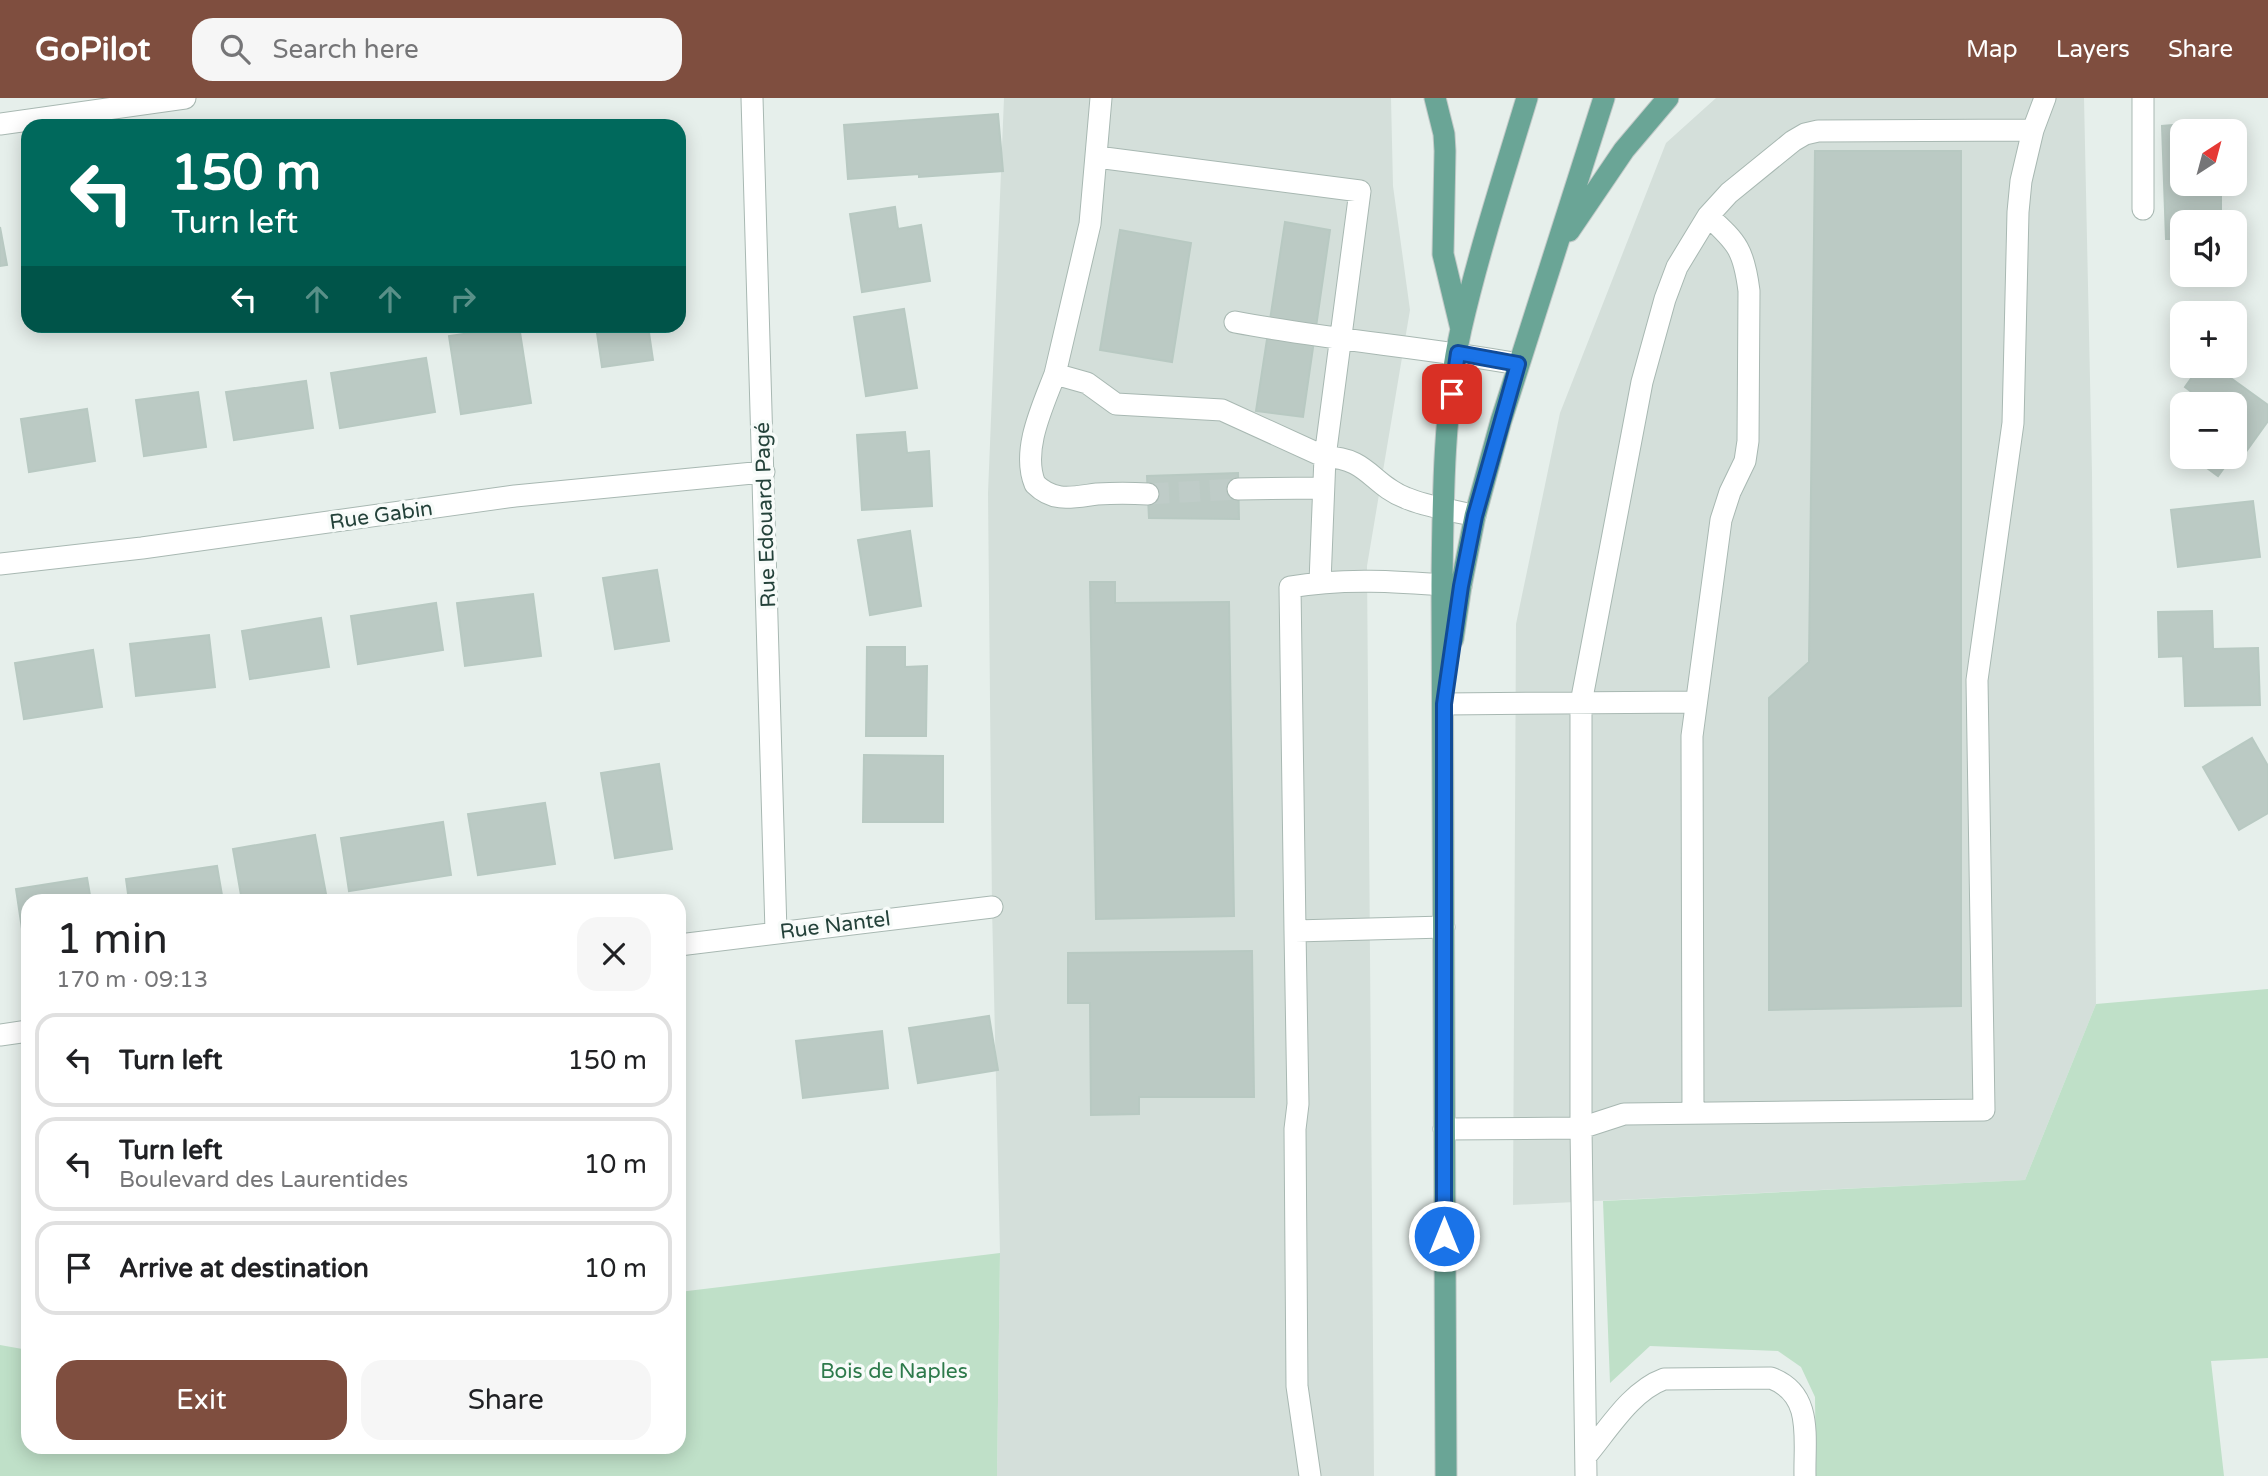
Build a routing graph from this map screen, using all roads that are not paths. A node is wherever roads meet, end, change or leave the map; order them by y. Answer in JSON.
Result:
{"nodes":[{"id":1,"x":185,"y":98,"type":"edge"},
{"id":2,"x":752,"y":98,"type":"edge"},
{"id":3,"x":1101,"y":98,"type":"edge"},
{"id":4,"x":1435,"y":98,"type":"edge"},
{"id":5,"x":1527,"y":98,"type":"edge"},
{"id":6,"x":1604,"y":98,"type":"edge"},
{"id":7,"x":1668,"y":98,"type":"edge"},
{"id":8,"x":2045,"y":98,"type":"edge"},
{"id":9,"x":2143,"y":98,"type":"edge"},
{"id":10,"x":36,"y":119,"type":"edge"},
{"id":11,"x":21,"y":121,"type":"edge"},
{"id":12,"x":0,"y":124,"type":"edge"},
{"id":13,"x":2033,"y":130,"type":"junction"},
{"id":14,"x":1097,"y":157,"type":"junction"},
{"id":15,"x":2143,"y":208,"type":"dead end"},
{"id":16,"x":1708,"y":216,"type":"junction"},
{"id":17,"x":1555,"y":253,"type":"junction"},
{"id":18,"x":1235,"y":322,"type":"dead end"},
{"id":19,"x":1461,"y":331,"type":"junction"},
{"id":20,"x":1339,"y":338,"type":"junction"},
{"id":21,"x":1458,"y":353,"type":"junction"},
{"id":22,"x":1518,"y":364,"type":"junction"},
{"id":23,"x":1055,"y":374,"type":"junction"},
{"id":24,"x":1325,"y":457,"type":"junction"},
{"id":25,"x":764,"y":472,"type":"junction"},
{"id":26,"x":1323,"y":488,"type":"junction"},
{"id":27,"x":1238,"y":489,"type":"tunnel mouth"},
{"id":28,"x":1148,"y":494,"type":"tunnel mouth"},
{"id":29,"x":1443,"y":508,"type":"junction"},
{"id":30,"x":1475,"y":516,"type":"junction"},
{"id":31,"x":0,"y":564,"type":"edge"},
{"id":32,"x":1320,"y":582,"type":"junction"},
{"id":33,"x":1451,"y":585,"type":"junction"},
{"id":34,"x":1696,"y":702,"type":"junction"},
{"id":35,"x":1581,"y":703,"type":"junction"},
{"id":36,"x":1444,"y":704,"type":"junction"},
{"id":37,"x":992,"y":907,"type":"dead end"},
{"id":38,"x":1444,"y":927,"type":"junction"},
{"id":39,"x":776,"y":932,"type":"junction"},
{"id":40,"x":1295,"y":932,"type":"junction"},
{"id":41,"x":686,"y":944,"type":"edge"},
{"id":42,"x":21,"y":1032,"type":"edge"},
{"id":43,"x":0,"y":1035,"type":"edge"},
{"id":44,"x":1693,"y":1113,"type":"junction"},
{"id":45,"x":1581,"y":1128,"type":"junction"},
{"id":46,"x":1444,"y":1129,"type":"junction"},
{"id":47,"x":1586,"y":1466,"type":"edge"},
{"id":48,"x":1310,"y":1476,"type":"edge"},
{"id":49,"x":1446,"y":1476,"type":"edge"},
{"id":50,"x":1805,"y":1476,"type":"edge"}],
"edges":[{"from":1,"to":10,"type":"street"},
{"from":2,"to":25,"type":"street","name":"Rue Edouard Pagé"},
{"from":3,"to":14,"type":"street"},
{"from":4,"to":19,"type":"main road"},
{"from":5,"to":19,"type":"main road"},
{"from":6,"to":17,"type":"main road"},
{"from":7,"to":17,"type":"main road"},
{"from":8,"to":13,"type":"street"},
{"from":9,"to":15,"type":"street"},
{"from":11,"to":12,"type":"street"},
{"from":13,"to":16,"type":"street"},
{"from":13,"to":44,"type":"street"},
{"from":14,"to":20,"type":"street"},
{"from":14,"to":23,"type":"street"},
{"from":16,"to":34,"type":"street"},
{"from":16,"to":35,"type":"street"},
{"from":17,"to":22,"type":"main road"},
{"from":18,"to":20,"type":"street"},
{"from":19,"to":21,"type":"main road"},
{"from":20,"to":21,"type":"street"},
{"from":20,"to":24,"type":"street"},
{"from":21,"to":22,"type":"street"},
{"from":21,"to":29,"type":"main road"},
{"from":22,"to":30,"type":"main road"},
{"from":23,"to":24,"type":"street"},
{"from":23,"to":28,"type":"street"},
{"from":24,"to":26,"type":"street"},
{"from":24,"to":29,"type":"street"},
{"from":25,"to":31,"type":"street","name":"Rue Gabin"},
{"from":25,"to":39,"type":"street","name":"Rue Edouard Pagé"},
{"from":26,"to":27,"type":"street"},
{"from":26,"to":32,"type":"street"},
{"from":29,"to":30,"type":"street"},
{"from":29,"to":33,"type":"main road"},
{"from":30,"to":33,"type":"main road"},
{"from":32,"to":33,"type":"street"},
{"from":32,"to":40,"type":"street"},
{"from":33,"to":36,"type":"main road"},
{"from":34,"to":35,"type":"street"},
{"from":34,"to":44,"type":"street"},
{"from":35,"to":36,"type":"street"},
{"from":35,"to":45,"type":"street"},
{"from":36,"to":38,"type":"main road"},
{"from":37,"to":39,"type":"street","name":"Rue Nantel"},
{"from":38,"to":40,"type":"street"},
{"from":38,"to":46,"type":"main road"},
{"from":39,"to":41,"type":"street","name":"Rue Nantel"},
{"from":40,"to":48,"type":"street"},
{"from":42,"to":43,"type":"street"},
{"from":44,"to":45,"type":"street"},
{"from":45,"to":46,"type":"street"},
{"from":45,"to":47,"type":"street"},
{"from":46,"to":49,"type":"main road"},
{"from":47,"to":50,"type":"street"}]}
